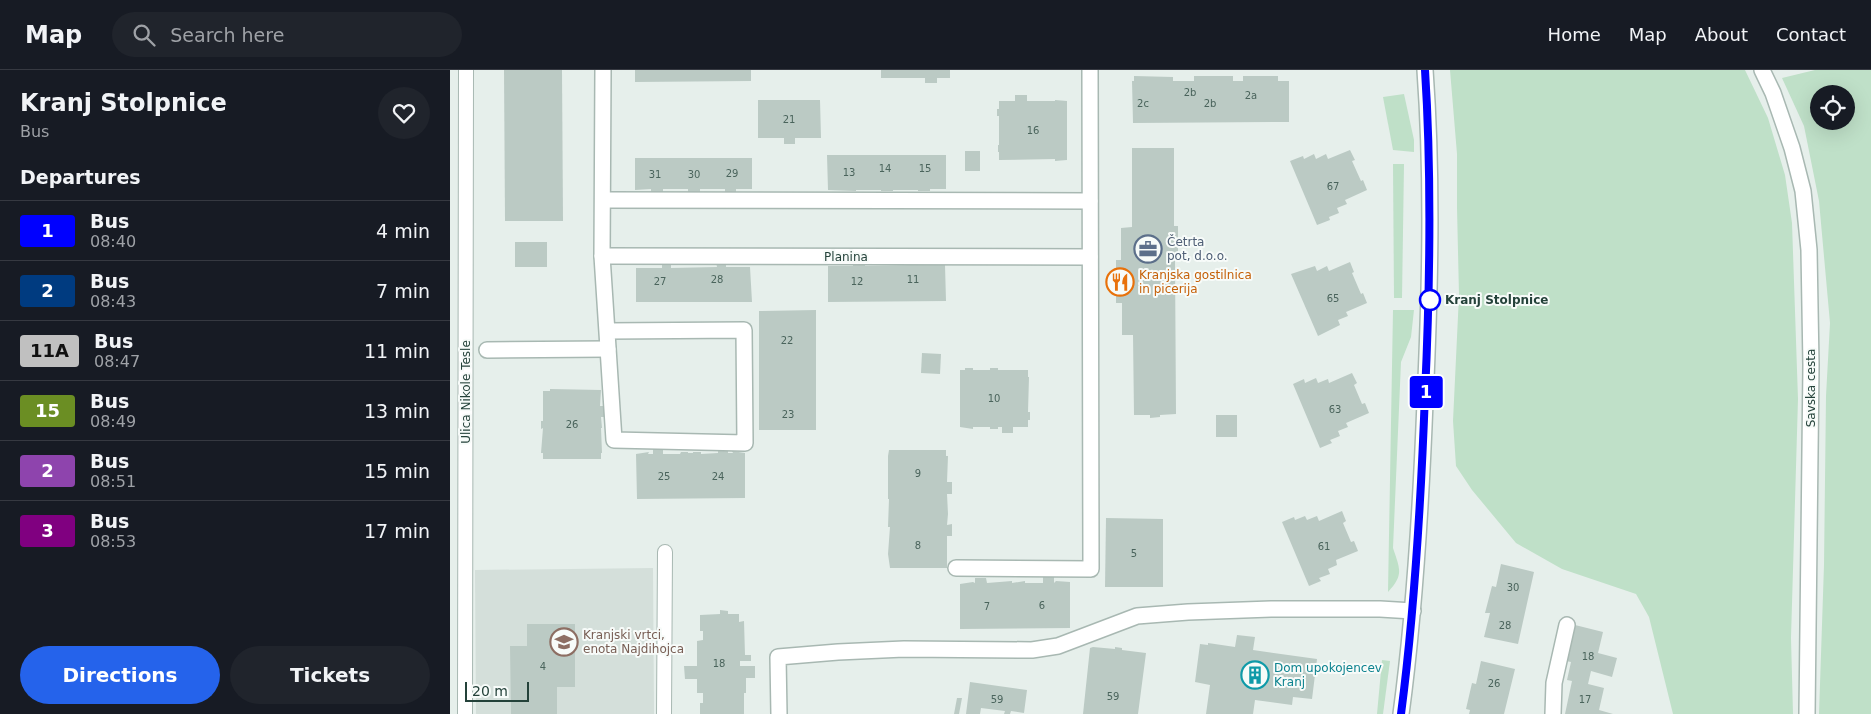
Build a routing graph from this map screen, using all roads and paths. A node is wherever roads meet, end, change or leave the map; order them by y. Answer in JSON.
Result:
{"nodes":[{"id":1,"x":466,"y":70,"type":"edge"},
{"id":2,"x":604,"y":70,"type":"edge"},
{"id":3,"x":1090,"y":70,"type":"edge"},
{"id":4,"x":1425,"y":70,"type":"edge"},
{"id":5,"x":1762,"y":70,"type":"edge"},
{"id":6,"x":603,"y":200,"type":"junction"},
{"id":7,"x":1090,"y":201,"type":"junction"},
{"id":8,"x":602,"y":256,"type":"junction"},
{"id":9,"x":1090,"y":258,"type":"junction"},
{"id":10,"x":608,"y":331,"type":"junction"},
{"id":11,"x":608,"y":349,"type":"junction"},
{"id":12,"x":487,"y":350,"type":"dead end"},
{"id":13,"x":665,"y":552,"type":"dead end"},
{"id":14,"x":956,"y":568,"type":"dead end"},
{"id":15,"x":1412,"y":611,"type":"junction"},
{"id":16,"x":1567,"y":625,"type":"dead end"},
{"id":17,"x":465,"y":714,"type":"edge"},
{"id":18,"x":664,"y":714,"type":"edge"},
{"id":19,"x":779,"y":714,"type":"edge"},
{"id":20,"x":1401,"y":714,"type":"edge"},
{"id":21,"x":1553,"y":714,"type":"edge"},
{"id":22,"x":1807,"y":714,"type":"edge"}],
"edges":[{"from":1,"to":17,"type":"street","name":"Ulica Nikole Tesle"},
{"from":2,"to":6,"type":"street"},
{"from":3,"to":7,"type":"street"},
{"from":4,"to":15,"type":"street"},
{"from":5,"to":22,"type":"street","name":"Savska cesta"},
{"from":6,"to":7,"type":"street"},
{"from":6,"to":8,"type":"street"},
{"from":7,"to":9,"type":"street"},
{"from":8,"to":9,"type":"street","name":"Planina"},
{"from":8,"to":10,"type":"street"},
{"from":9,"to":14,"type":"street"},
{"from":10,"to":11,"type":"street"},
{"from":10,"to":11,"type":"street"},
{"from":11,"to":12,"type":"street"},
{"from":13,"to":18,"type":"street"},
{"from":15,"to":19,"type":"street"},
{"from":15,"to":20,"type":"street"},
{"from":16,"to":21,"type":"street"}]}
